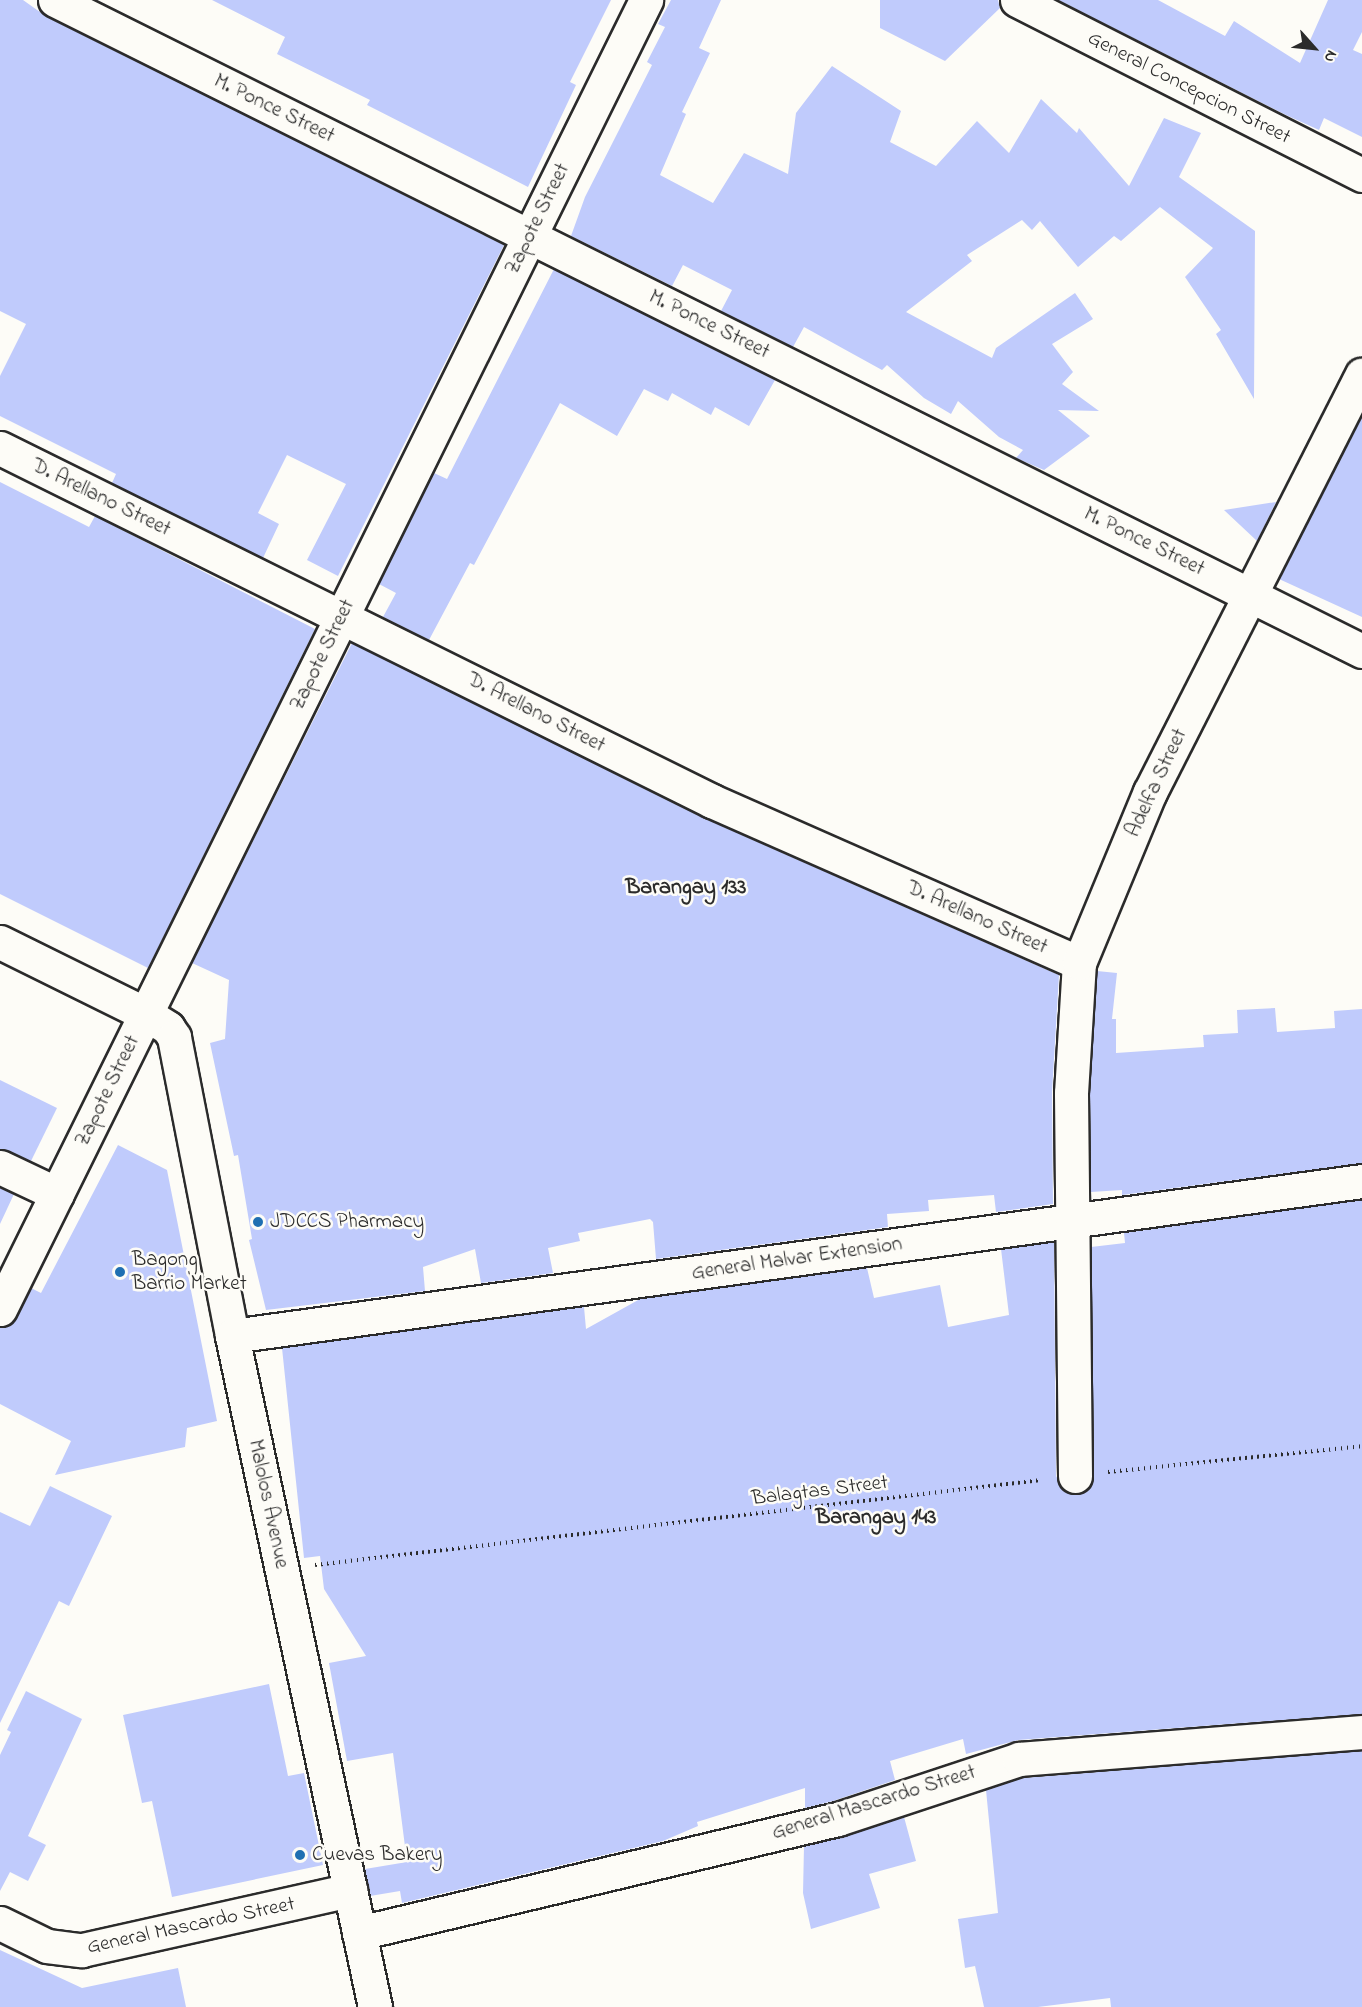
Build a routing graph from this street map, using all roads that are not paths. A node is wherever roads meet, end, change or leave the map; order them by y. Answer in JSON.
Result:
{"nodes":[{"id":1,"x":55,"y":0,"type":"edge"},
{"id":2,"x":646,"y":0,"type":"edge"},
{"id":3,"x":1017,"y":0,"type":"edge"},
{"id":4,"x":1362,"y":175,"type":"edge"},
{"id":5,"x":530,"y":236,"type":"junction"},
{"id":6,"x":1362,"y":375,"type":"edge"},
{"id":7,"x":0,"y":448,"type":"edge"},
{"id":8,"x":1252,"y":596,"type":"junction"},
{"id":9,"x":342,"y":616,"type":"junction"},
{"id":10,"x":1362,"y":651,"type":"edge"},
{"id":11,"x":0,"y":942,"type":"edge"},
{"id":12,"x":1079,"y":963,"type":"junction"},
{"id":13,"x":146,"y":1014,"type":"junction"},
{"id":14,"x":0,"y":1167,"type":"edge"},
{"id":15,"x":1362,"y":1181,"type":"edge"},
{"id":16,"x":57,"y":1194,"type":"junction"},
{"id":17,"x":1072,"y":1222,"type":"junction"},
{"id":18,"x":0,"y":1309,"type":"edge"},
{"id":19,"x":232,"y":1336,"type":"junction"},
{"id":20,"x":1075,"y":1476,"type":"road end"},
{"id":21,"x":1362,"y":1732,"type":"edge"},
{"id":22,"x":350,"y":1890,"type":"junction"},
{"id":23,"x":0,"y":1923,"type":"edge"},
{"id":24,"x":359,"y":1933,"type":"junction"},
{"id":25,"x":375,"y":2007,"type":"edge"}],
"edges":[{"from":1,"to":5,"type":"street","name":"M. Ponce Street"},
{"from":2,"to":5,"type":"street","name":"Zapote Street"},
{"from":3,"to":4,"type":"street","name":"General Concepcion Street"},
{"from":5,"to":8,"type":"street","name":"M. Ponce Street"},
{"from":5,"to":9,"type":"street","name":"Zapote Street"},
{"from":6,"to":8,"type":"street","name":"Adelfa Street"},
{"from":7,"to":9,"type":"street","name":"D. Arellano Street"},
{"from":8,"to":10,"type":"street","name":"M. Ponce Street"},
{"from":8,"to":12,"type":"street","name":"Adelfa Street"},
{"from":9,"to":12,"type":"street","name":"D. Arellano Street"},
{"from":9,"to":13,"type":"street","name":"Zapote Street"},
{"from":11,"to":13,"type":"street","name":"Malolos Avenue"},
{"from":12,"to":17,"type":"street","name":"Adelfa Street"},
{"from":13,"to":16,"type":"street","name":"Zapote Street"},
{"from":13,"to":19,"type":"street","name":"Malolos Avenue"},
{"from":14,"to":16,"type":"street"},
{"from":15,"to":17,"type":"street","name":"General Malvar Extension"},
{"from":16,"to":18,"type":"street","name":"Zapote Street"},
{"from":17,"to":19,"type":"street","name":"General Malvar Extension"},
{"from":17,"to":20,"type":"street","name":"Adelfa Street"},
{"from":19,"to":22,"type":"street","name":"Malolos Avenue"},
{"from":21,"to":24,"type":"street","name":"General Mascardo Street"},
{"from":22,"to":23,"type":"street","name":"General Mascardo Street"},
{"from":22,"to":24,"type":"street","name":"Malolos Avenue"},
{"from":24,"to":25,"type":"street","name":"Malolos Avenue"}]}
